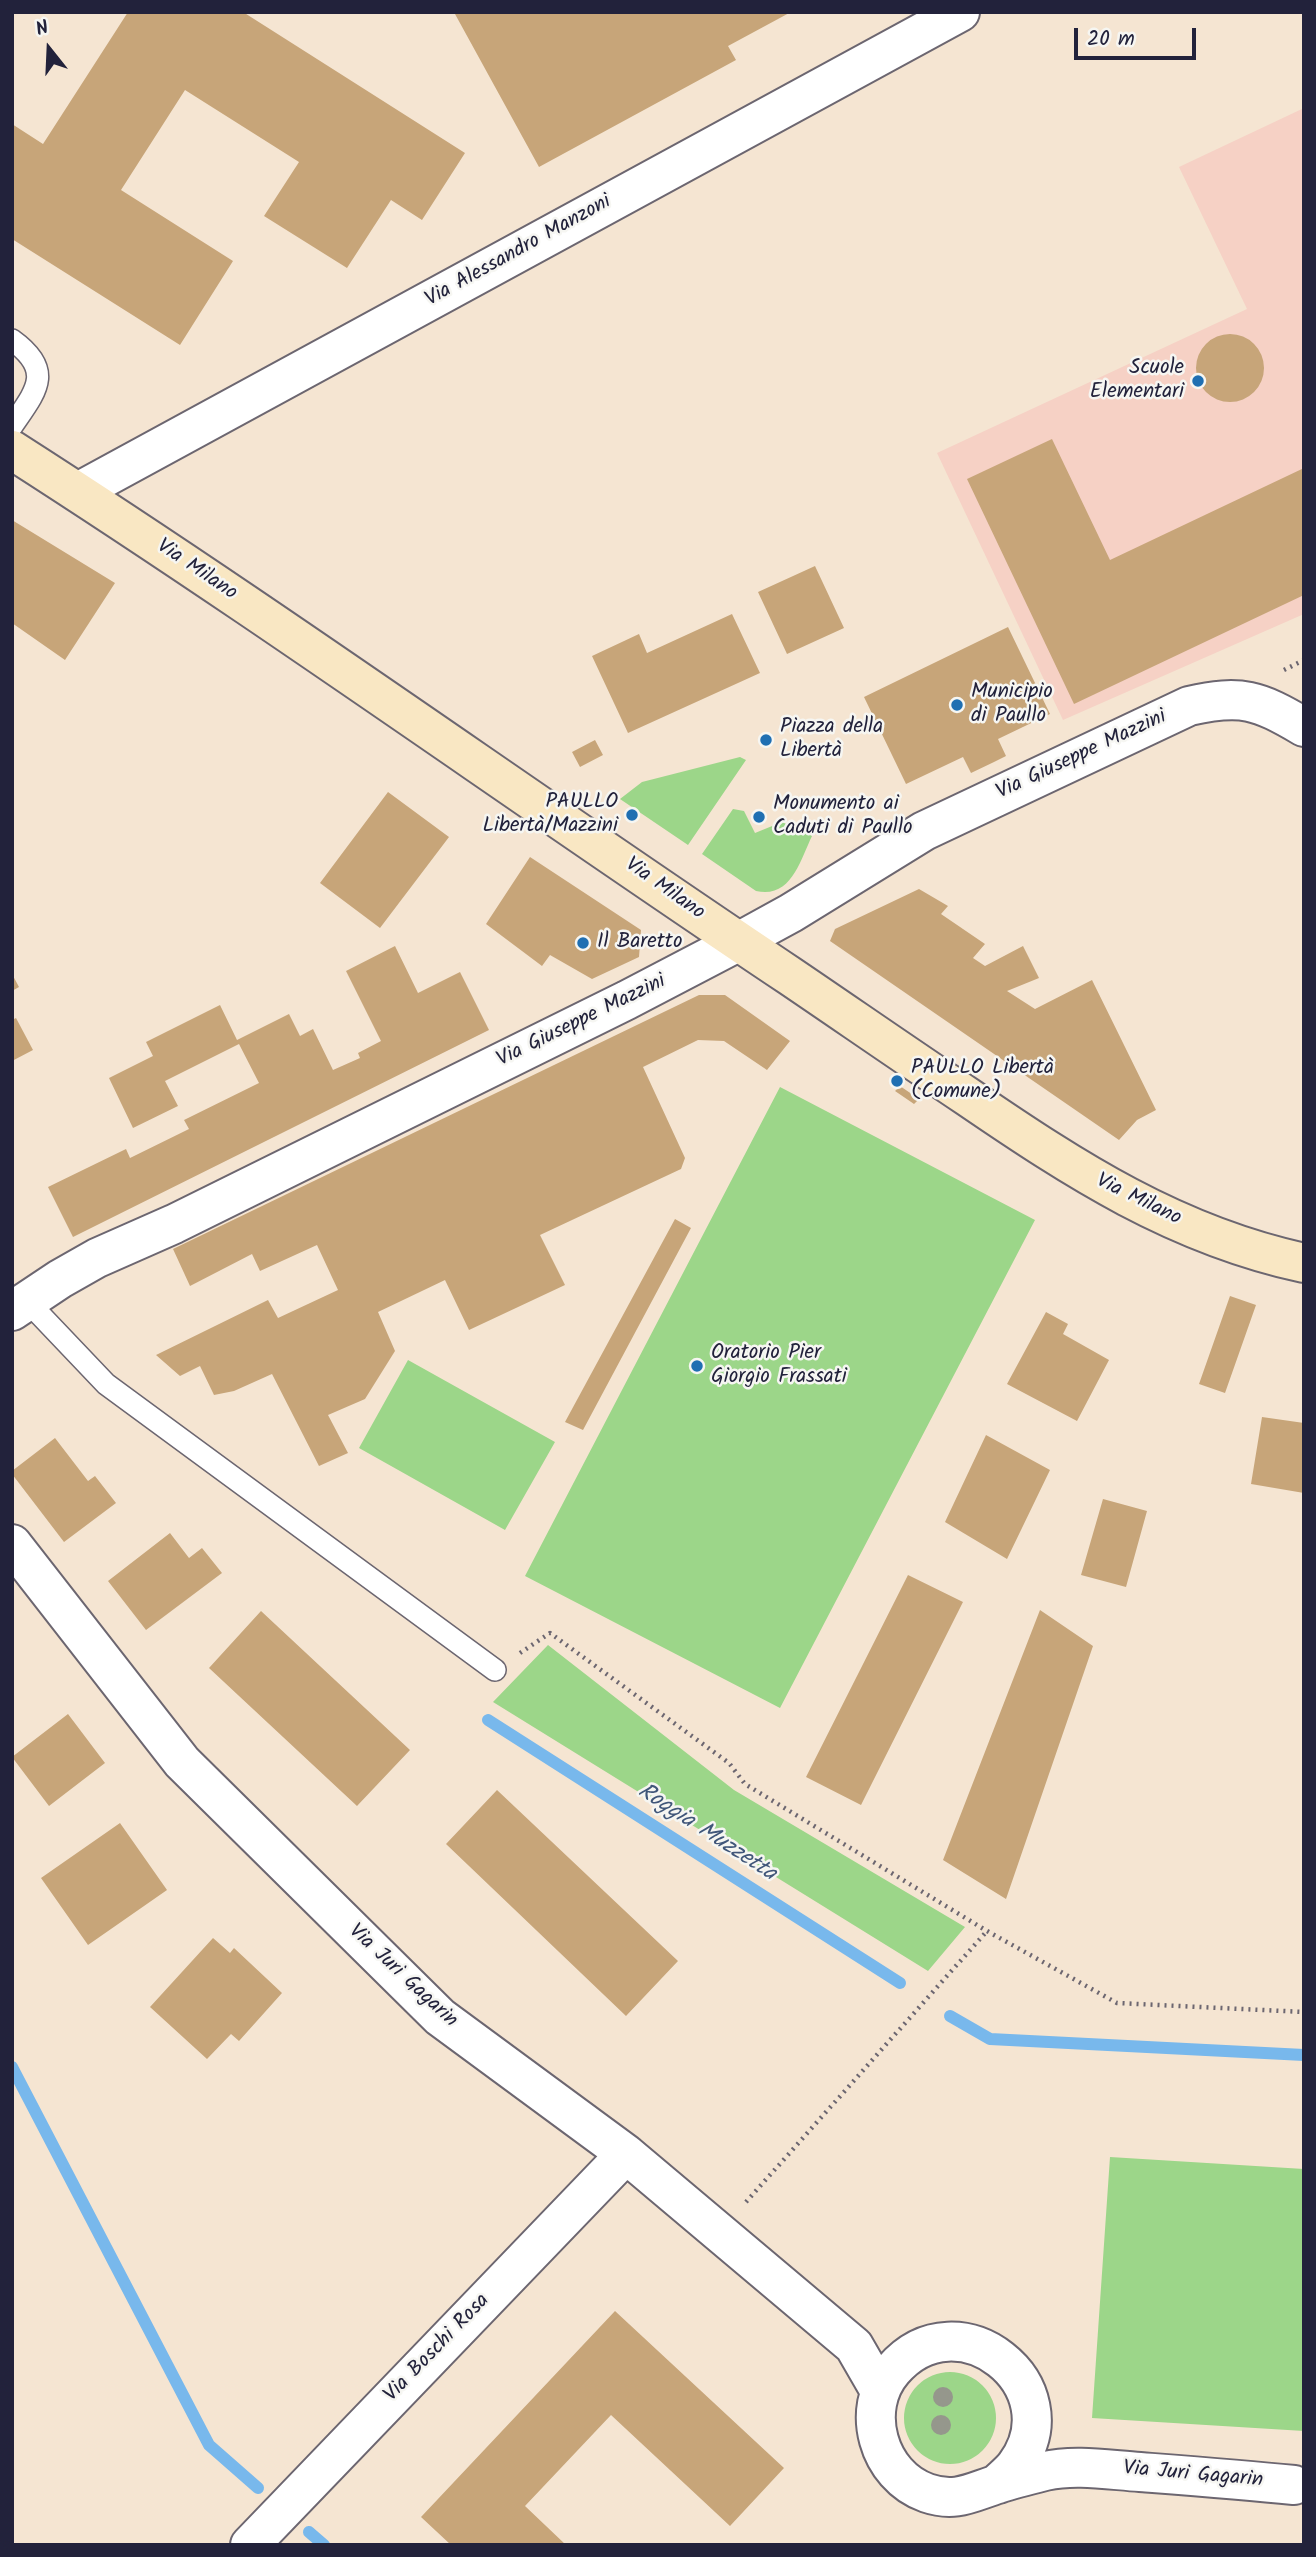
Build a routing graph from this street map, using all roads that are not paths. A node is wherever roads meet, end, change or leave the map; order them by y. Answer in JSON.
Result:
{"nodes":[{"id":1,"x":960,"y":12,"type":"edge"},
{"id":2,"x":12,"y":340,"type":"edge"},
{"id":3,"x":12,"y":426,"type":"edge"},
{"id":4,"x":19,"y":463,"type":"edge"},
{"id":5,"x":78,"y":492,"type":"junction"},
{"id":6,"x":1304,"y":727,"type":"edge"},
{"id":7,"x":738,"y":943,"type":"junction"},
{"id":8,"x":1304,"y":1263,"type":"edge"},
{"id":9,"x":20,"y":1306,"type":"edge"},
{"id":10,"x":12,"y":1544,"type":"edge"},
{"id":11,"x":495,"y":1670,"type":"road end"},
{"id":12,"x":626,"y":2154,"type":"junction"},
{"id":13,"x":854,"y":2346,"type":"junction"},
{"id":14,"x":912,"y":2353,"type":"junction"},
{"id":15,"x":880,"y":2391,"type":"junction"},
{"id":16,"x":1031,"y":2414,"type":"junction"},
{"id":17,"x":1092,"y":2468,"type":"junction"},
{"id":18,"x":997,"y":2484,"type":"junction"},
{"id":19,"x":1294,"y":2485,"type":"dead end"},
{"id":20,"x":250,"y":2545,"type":"edge"}],
"edges":[{"from":1,"to":5,"type":"street","name":"Via Alessandro Manzoni"},
{"from":2,"to":3,"type":"lane"},
{"from":4,"to":5,"type":"street","name":"Via Milano"},
{"from":5,"to":7,"type":"street","name":"Via Milano"},
{"from":6,"to":7,"type":"street","name":"Via Giuseppe Mazzini"},
{"from":7,"to":8,"type":"street","name":"Via Milano"},
{"from":7,"to":9,"type":"street","name":"Via Giuseppe Mazzini"},
{"from":9,"to":11,"type":"lane"},
{"from":10,"to":12,"type":"street","name":"Via Juri Gagarin"},
{"from":12,"to":13,"type":"street","name":"Via Juri Gagarin"},
{"from":12,"to":20,"type":"street","name":"Via Boschi Rosa"},
{"from":13,"to":14,"type":"street","name":"Via Juri Gagarin"},
{"from":13,"to":15,"type":"street","name":"Via Juri Gagarin"},
{"from":14,"to":15,"type":"street","name":"Via Juri Gagarin"},
{"from":14,"to":16,"type":"street","name":"Via Juri Gagarin"},
{"from":15,"to":18,"type":"street","name":"Via Juri Gagarin"},
{"from":16,"to":17,"type":"street","name":"Via Juri Gagarin"},
{"from":16,"to":18,"type":"street","name":"Via Juri Gagarin"},
{"from":17,"to":18,"type":"street","name":"Via Juri Gagarin"},
{"from":17,"to":19,"type":"street","name":"Via Juri Gagarin"}]}
